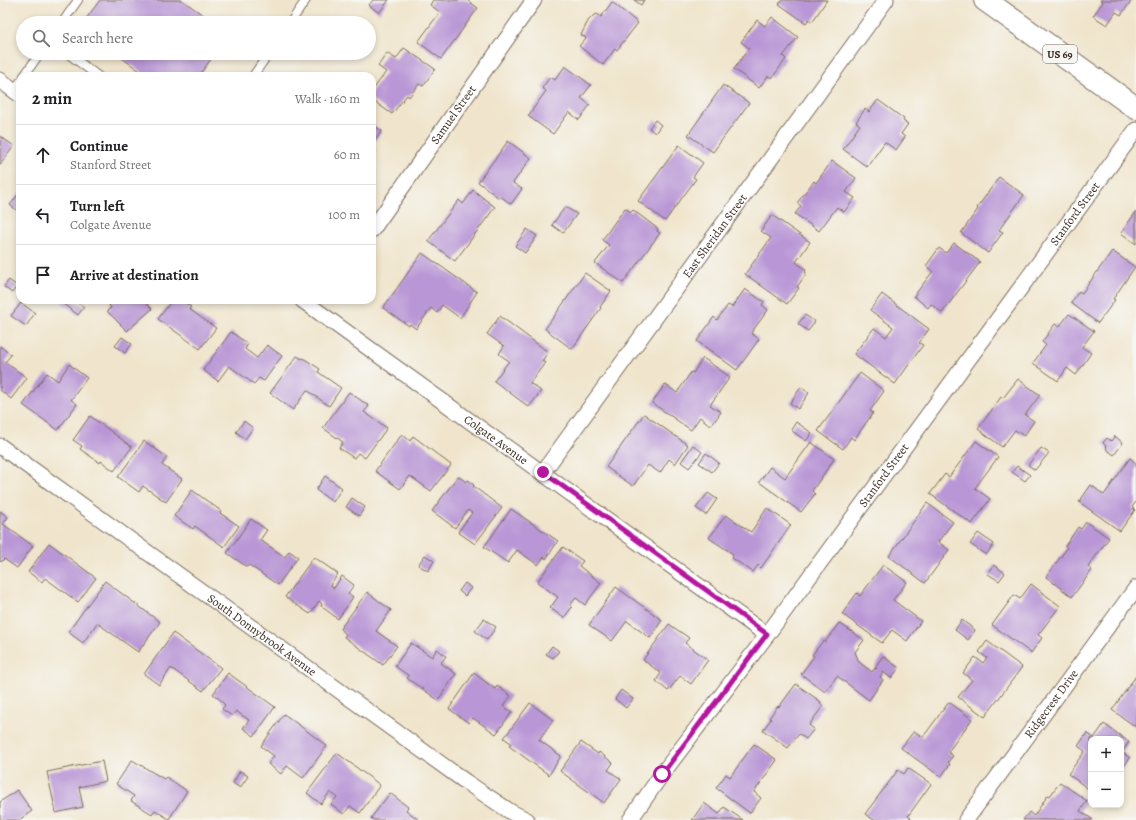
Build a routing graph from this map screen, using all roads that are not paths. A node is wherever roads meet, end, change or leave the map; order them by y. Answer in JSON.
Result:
{"nodes":[{"id":1,"x":78,"y":0,"type":"edge"},
{"id":2,"x":306,"y":0,"type":"edge"},
{"id":3,"x":534,"y":0,"type":"edge"},
{"id":4,"x":886,"y":0,"type":"edge"},
{"id":5,"x":985,"y":0,"type":"edge"},
{"id":6,"x":67,"y":16,"type":"edge"},
{"id":7,"x":295,"y":16,"type":"edge"},
{"id":8,"x":35,"y":60,"type":"edge"},
{"id":9,"x":76,"y":60,"type":"edge"},
{"id":10,"x":264,"y":60,"type":"edge"},
{"id":11,"x":27,"y":72,"type":"edge"},
{"id":12,"x":93,"y":72,"type":"edge"},
{"id":13,"x":256,"y":72,"type":"edge"},
{"id":14,"x":0,"y":80,"type":"edge"},
{"id":15,"x":16,"y":88,"type":"edge"},
{"id":16,"x":1136,"y":108,"type":"edge"},
{"id":17,"x":1136,"y":130,"type":"edge"},
{"id":18,"x":376,"y":224,"type":"edge"},
{"id":19,"x":319,"y":305,"type":"edge"},
{"id":20,"x":0,"y":446,"type":"edge"},
{"id":21,"x":543,"y":472,"type":"junction"},
{"id":22,"x":1136,"y":588,"type":"edge"},
{"id":23,"x":767,"y":634,"type":"junction"},
{"id":24,"x":527,"y":820,"type":"edge"},
{"id":25,"x":630,"y":820,"type":"edge"},
{"id":26,"x":966,"y":820,"type":"edge"}],
"edges":[{"from":1,"to":6,"type":"lane"},
{"from":2,"to":7,"type":"lane"},
{"from":3,"to":18,"type":"street","name":"Samuel Street"},
{"from":4,"to":21,"type":"street","name":"East Sheridan Street"},
{"from":5,"to":16,"type":"main road","number":"US 69"},
{"from":8,"to":11,"type":"lane"},
{"from":9,"to":12,"type":"lane"},
{"from":10,"to":13,"type":"lane"},
{"from":14,"to":15,"type":"street"},
{"from":17,"to":23,"type":"street","name":"Stanford Street"},
{"from":19,"to":21,"type":"street","name":"Colgate Avenue"},
{"from":20,"to":24,"type":"street","name":"South Donnybrook Avenue"},
{"from":21,"to":23,"type":"street","name":"Colgate Avenue"},
{"from":22,"to":26,"type":"street","name":"Ridgecrest Drive"},
{"from":23,"to":25,"type":"street","name":"Stanford Street"}]}
